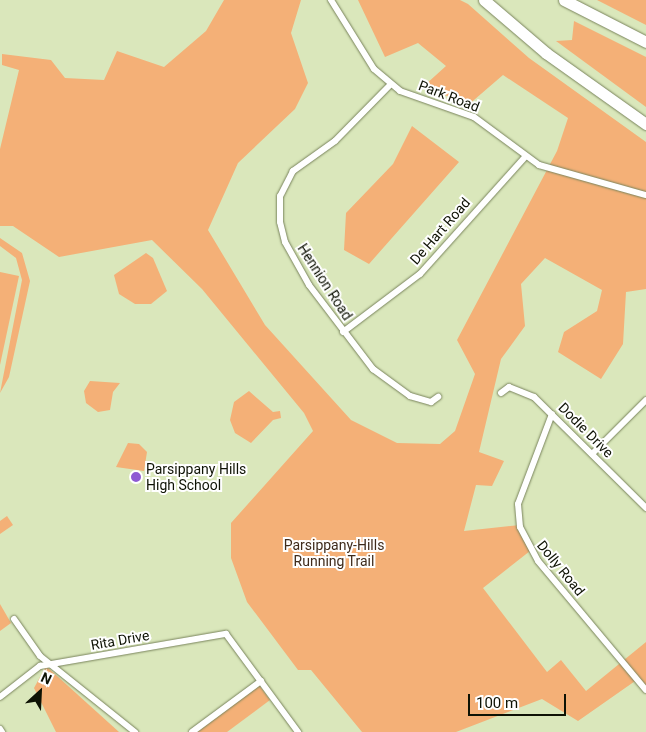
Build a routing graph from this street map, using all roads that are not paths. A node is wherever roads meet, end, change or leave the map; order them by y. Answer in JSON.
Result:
{"nodes":[{"id":1,"x":332,"y":0,"type":"edge"},
{"id":2,"x":484,"y":0,"type":"edge"},
{"id":3,"x":564,"y":0,"type":"edge"},
{"id":4,"x":646,"y":42,"type":"edge"},
{"id":5,"x":390,"y":85,"type":"junction"},
{"id":6,"x":646,"y":124,"type":"edge"},
{"id":7,"x":525,"y":157,"type":"junction"},
{"id":8,"x":646,"y":195,"type":"edge"},
{"id":9,"x":343,"y":332,"type":"junction"},
{"id":10,"x":501,"y":392,"type":"dead end"},
{"id":11,"x":438,"y":397,"type":"dead end"},
{"id":12,"x":646,"y":400,"type":"edge"},
{"id":13,"x":552,"y":414,"type":"junction"},
{"id":14,"x":592,"y":454,"type":"junction"},
{"id":15,"x":646,"y":508,"type":"edge"},
{"id":16,"x":14,"y":619,"type":"dead end"},
{"id":17,"x":51,"y":664,"type":"junction"},
{"id":18,"x":261,"y":681,"type":"junction"},
{"id":19,"x":646,"y":690,"type":"edge"},
{"id":20,"x":0,"y":697,"type":"edge"},
{"id":21,"x":135,"y":732,"type":"edge"},
{"id":22,"x":192,"y":732,"type":"edge"},
{"id":23,"x":298,"y":732,"type":"edge"}],
"edges":[{"from":1,"to":5,"type":"street","name":"Park Road"},
{"from":2,"to":6,"type":"highway"},
{"from":3,"to":4,"type":"highway"},
{"from":5,"to":7,"type":"street","name":"Park Road"},
{"from":5,"to":9,"type":"street","name":"Hennion Road"},
{"from":7,"to":8,"type":"street","name":"Park Road"},
{"from":7,"to":9,"type":"street","name":"De Hart Road"},
{"from":9,"to":11,"type":"street","name":"Hennion Road"},
{"from":10,"to":13,"type":"street","name":"Dodie Drive"},
{"from":12,"to":14,"type":"street"},
{"from":13,"to":14,"type":"street","name":"Dodie Drive"},
{"from":13,"to":19,"type":"street","name":"Dolly Road"},
{"from":14,"to":15,"type":"street","name":"Dodie Drive"},
{"from":16,"to":17,"type":"street"},
{"from":17,"to":18,"type":"street","name":"Rita Drive"},
{"from":17,"to":20,"type":"street"},
{"from":17,"to":21,"type":"street"},
{"from":18,"to":22,"type":"street"},
{"from":18,"to":23,"type":"street"}]}
